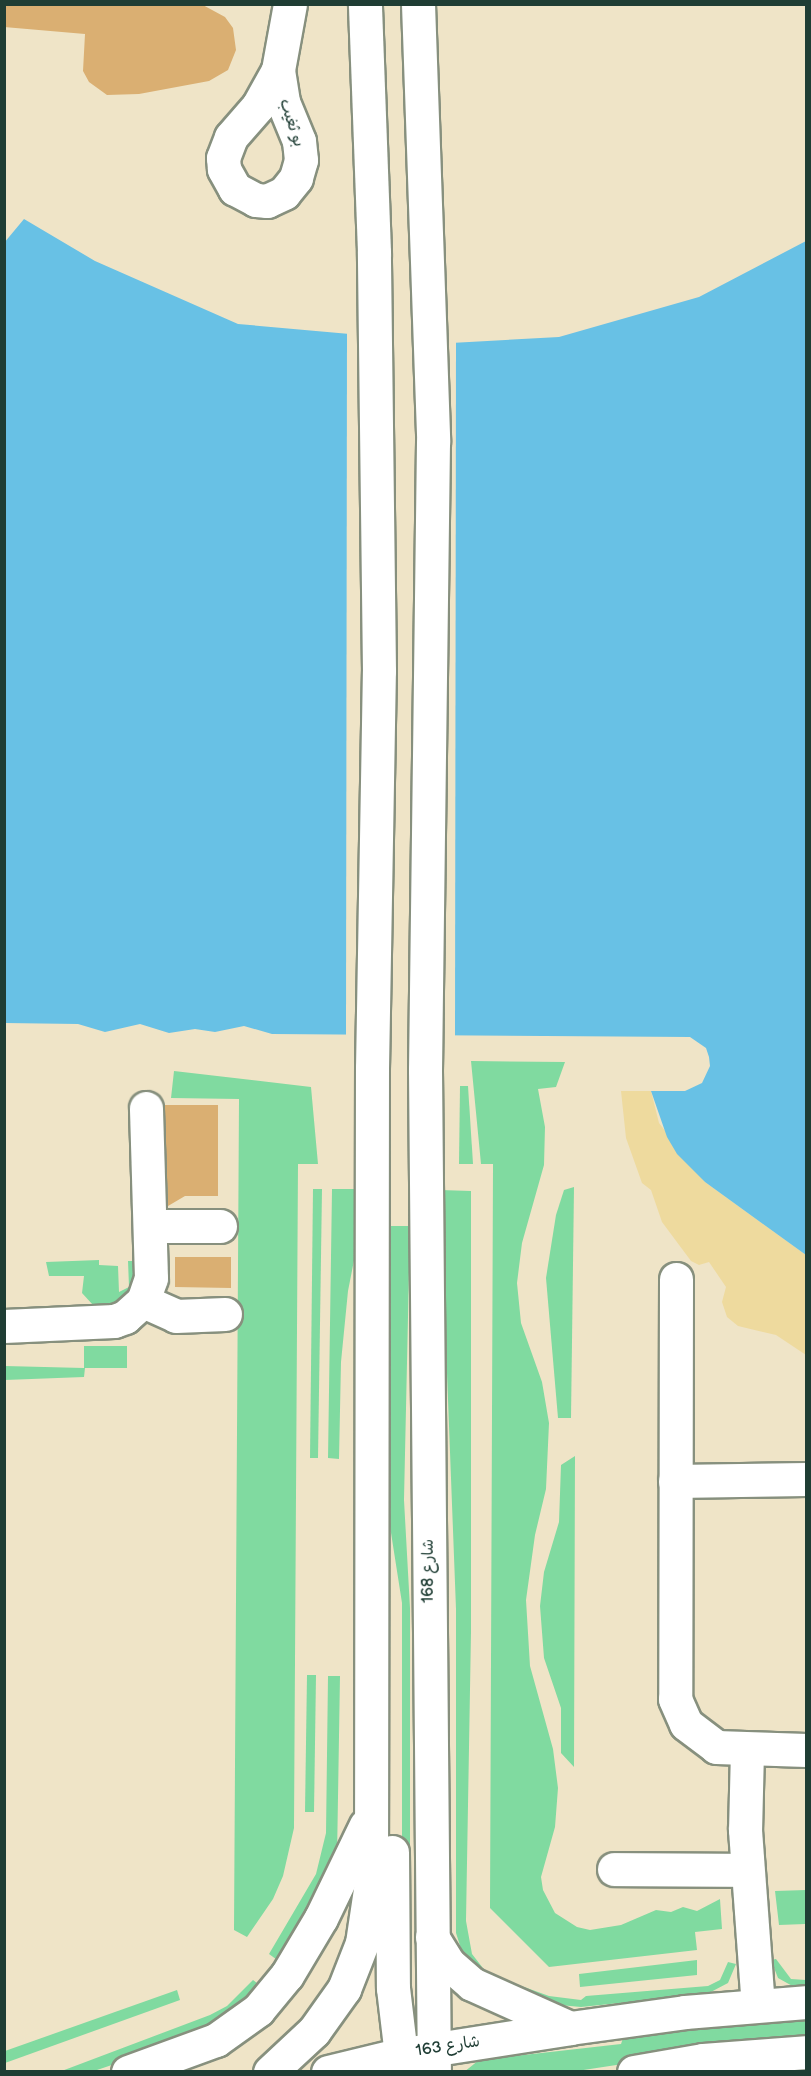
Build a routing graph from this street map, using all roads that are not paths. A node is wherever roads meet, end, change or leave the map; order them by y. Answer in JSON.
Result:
{"nodes":[{"id":1,"x":290,"y":4,"type":"edge"},
{"id":2,"x":365,"y":4,"type":"edge"},
{"id":3,"x":418,"y":4,"type":"edge"},
{"id":4,"x":278,"y":70,"type":"dead end"},
{"id":5,"x":146,"y":1108,"type":"dead end"},
{"id":6,"x":150,"y":1226,"type":"junction"},
{"id":7,"x":220,"y":1226,"type":"dead end"},
{"id":8,"x":676,"y":1279,"type":"dead end"},
{"id":9,"x":143,"y":1301,"type":"junction"},
{"id":10,"x":225,"y":1314,"type":"dead end"},
{"id":11,"x":4,"y":1326,"type":"edge"},
{"id":12,"x":807,"y":1479,"type":"edge"},
{"id":13,"x":675,"y":1481,"type":"junction"},
{"id":14,"x":369,"y":1696,"type":"junction"},
{"id":15,"x":747,"y":1750,"type":"junction"},
{"id":16,"x":807,"y":1750,"type":"edge"},
{"id":17,"x":370,"y":1815,"type":"junction"},
{"id":18,"x":614,"y":1869,"type":"dead end"},
{"id":19,"x":747,"y":1870,"type":"junction"},
{"id":20,"x":432,"y":1937,"type":"junction"},
{"id":21,"x":807,"y":2002,"type":"edge"},
{"id":22,"x":758,"y":2005,"type":"junction"},
{"id":23,"x":570,"y":2028,"type":"junction"},
{"id":24,"x":807,"y":2052,"type":"edge"},
{"id":25,"x":434,"y":2060,"type":"edge"},
{"id":26,"x":400,"y":2063,"type":"edge"},
{"id":27,"x":750,"y":2063,"type":"edge"},
{"id":28,"x":128,"y":2072,"type":"edge"},
{"id":29,"x":270,"y":2072,"type":"edge"},
{"id":30,"x":328,"y":2072,"type":"edge"},
{"id":31,"x":634,"y":2072,"type":"edge"}],
"edges":[{"from":1,"to":4,"type":"street"},
{"from":2,"to":14,"type":"street"},
{"from":3,"to":20,"type":"street","name":"شارع 168"},
{"from":5,"to":6,"type":"street"},
{"from":6,"to":7,"type":"street"},
{"from":6,"to":9,"type":"street"},
{"from":8,"to":13,"type":"street"},
{"from":9,"to":10,"type":"street"},
{"from":9,"to":11,"type":"street"},
{"from":12,"to":13,"type":"street"},
{"from":13,"to":15,"type":"street"},
{"from":14,"to":17,"type":"street"},
{"from":14,"to":26,"type":"street"},
{"from":15,"to":16,"type":"street"},
{"from":15,"to":19,"type":"street"},
{"from":17,"to":28,"type":"street"},
{"from":17,"to":29,"type":"street"},
{"from":18,"to":19,"type":"street"},
{"from":19,"to":22,"type":"street"},
{"from":20,"to":23,"type":"street"},
{"from":20,"to":25,"type":"street","name":"شارع 168"},
{"from":21,"to":22,"type":"street","name":"شارع 163"},
{"from":22,"to":23,"type":"street","name":"شارع 163"},
{"from":23,"to":25,"type":"street","name":"شارع 163"},
{"from":24,"to":27,"type":"street"},
{"from":25,"to":26,"type":"street","name":"شارع 163"},
{"from":26,"to":30,"type":"street","name":"شارع 163"},
{"from":27,"to":31,"type":"street"}]}
